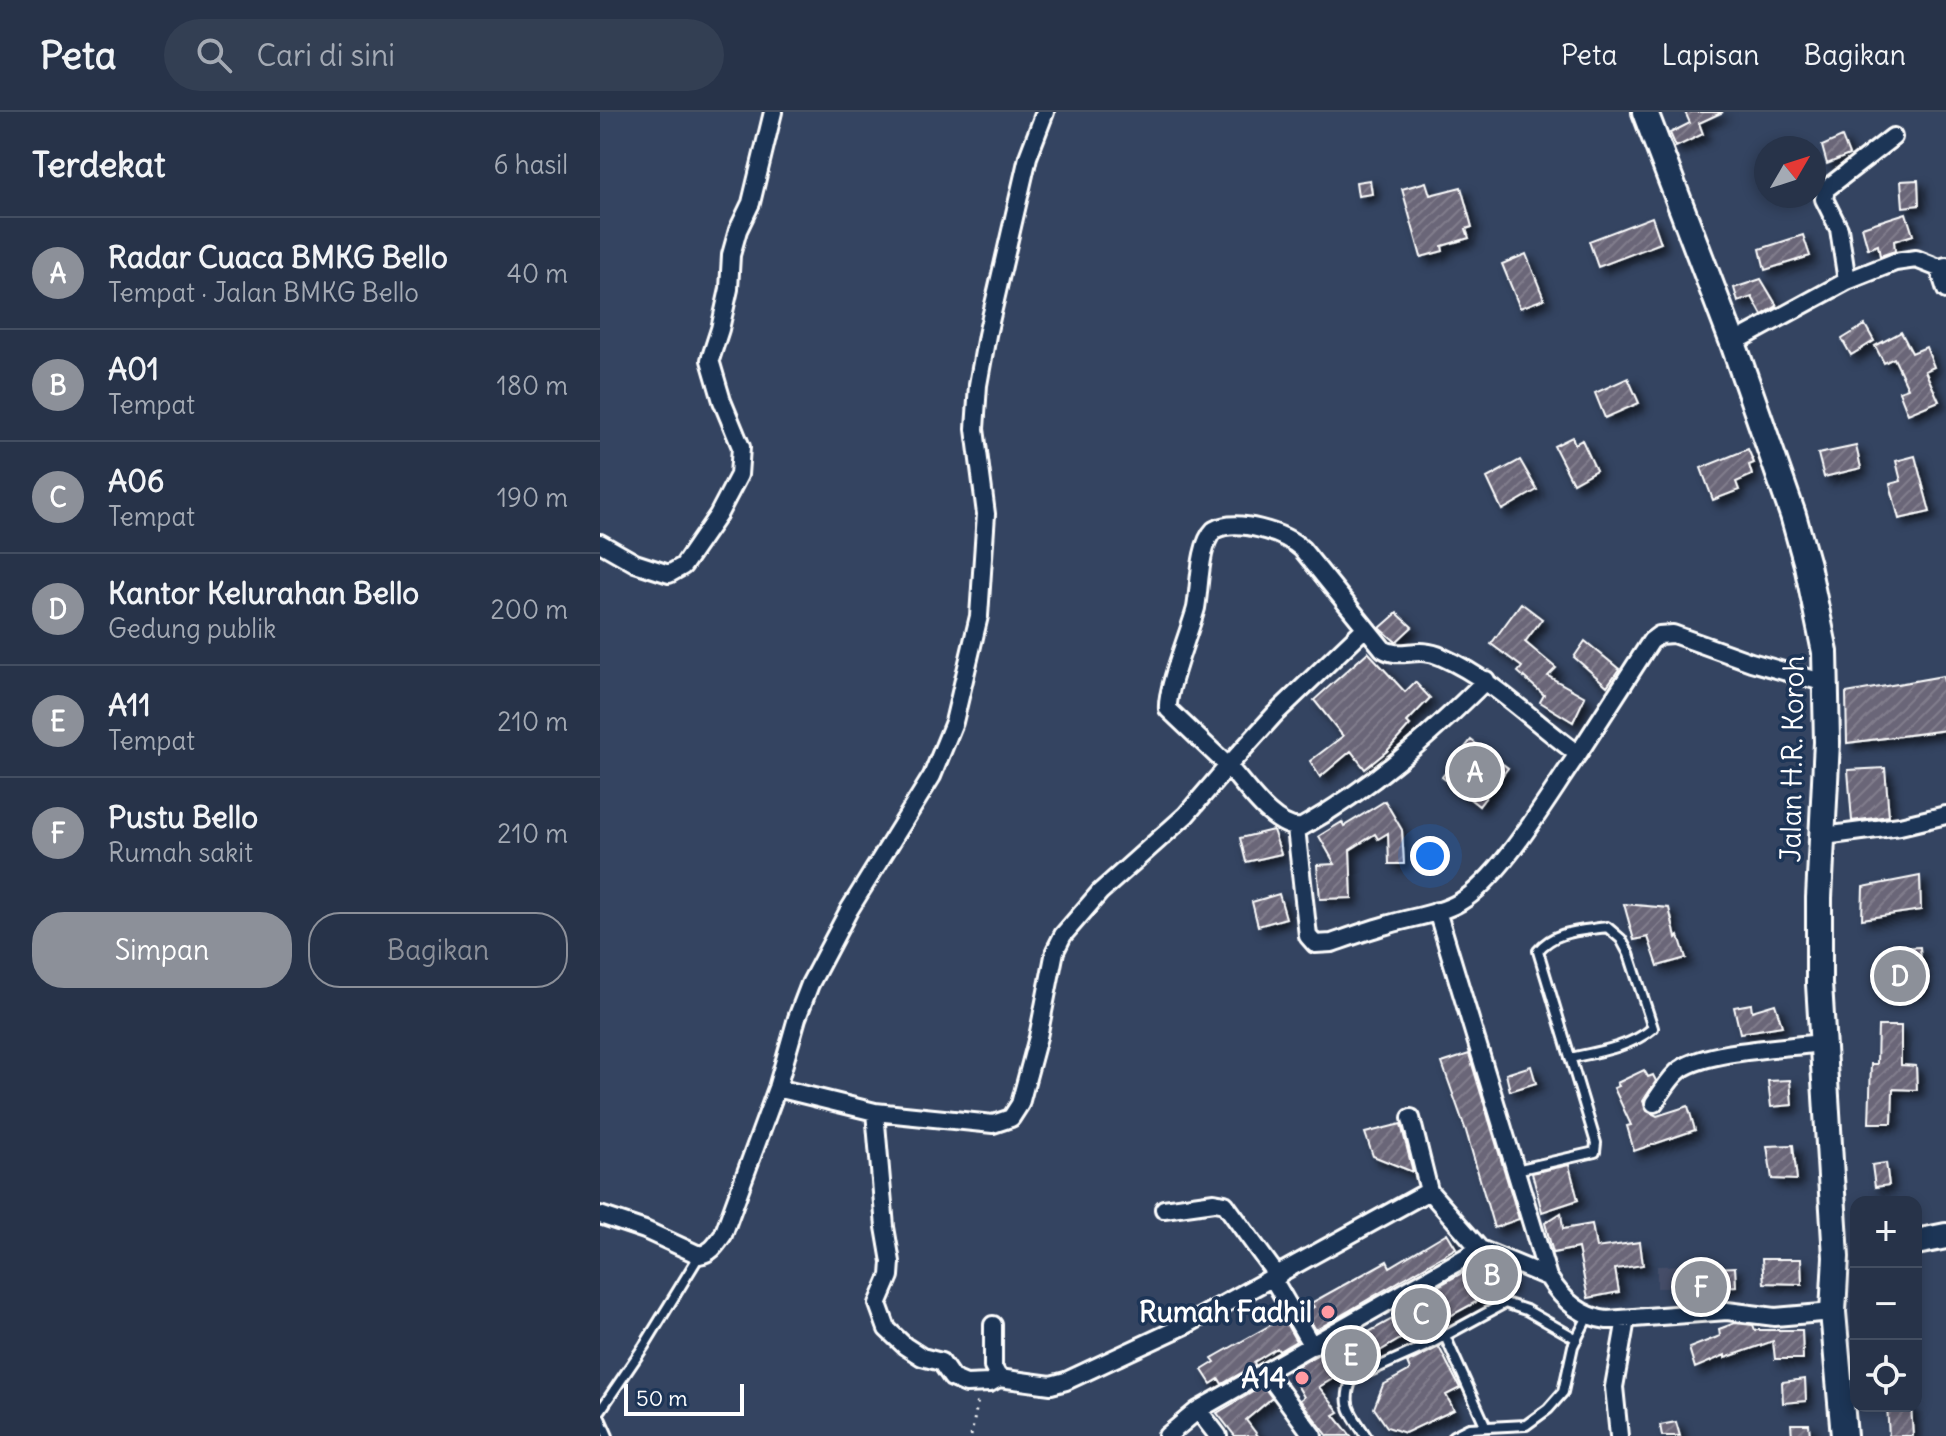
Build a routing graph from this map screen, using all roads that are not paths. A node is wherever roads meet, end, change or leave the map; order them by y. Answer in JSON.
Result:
{"nodes":[{"id":1,"x":773,"y":112,"type":"edge"},
{"id":2,"x":1045,"y":112,"type":"edge"},
{"id":3,"x":1645,"y":112,"type":"edge"},
{"id":4,"x":1893,"y":137,"type":"dead end"},
{"id":5,"x":1943,"y":267,"type":"edge"},
{"id":6,"x":1847,"y":281,"type":"junction"},
{"id":7,"x":1946,"y":290,"type":"edge"},
{"id":8,"x":1733,"y":343,"type":"junction"},
{"id":9,"x":600,"y":543,"type":"edge"},
{"id":10,"x":1364,"y":629,"type":"junction"},
{"id":11,"x":1486,"y":680,"type":"junction"},
{"id":12,"x":1826,"y":683,"type":"junction"},
{"id":13,"x":1578,"y":754,"type":"junction"},
{"id":14,"x":1228,"y":766,"type":"junction"},
{"id":15,"x":1946,"y":815,"type":"edge"},
{"id":16,"x":1296,"y":828,"type":"junction"},
{"id":17,"x":1824,"y":836,"type":"junction"},
{"id":18,"x":1437,"y":911,"type":"junction"},
{"id":19,"x":1820,"y":1043,"type":"junction"},
{"id":20,"x":1570,"y":1058,"type":"junction"},
{"id":21,"x":777,"y":1088,"type":"junction"},
{"id":22,"x":1654,"y":1103,"type":"dead end"},
{"id":23,"x":875,"y":1112,"type":"junction"},
{"id":24,"x":1411,"y":1118,"type":"dead end"},
{"id":25,"x":1516,"y":1170,"type":"junction"},
{"id":26,"x":1429,"y":1191,"type":"junction"},
{"id":27,"x":1164,"y":1209,"type":"dead end"},
{"id":28,"x":600,"y":1215,"type":"edge"},
{"id":29,"x":1946,"y":1236,"type":"edge"},
{"id":30,"x":1922,"y":1241,"type":"edge"},
{"id":31,"x":1480,"y":1249,"type":"junction"},
{"id":32,"x":699,"y":1255,"type":"junction"},
{"id":33,"x":1846,"y":1255,"type":"edge"},
{"id":34,"x":1548,"y":1277,"type":"junction"},
{"id":35,"x":1276,"y":1278,"type":"junction"},
{"id":36,"x":1833,"y":1312,"type":"junction"},
{"id":37,"x":1588,"y":1316,"type":"junction"},
{"id":38,"x":1626,"y":1319,"type":"junction"},
{"id":39,"x":993,"y":1325,"type":"dead end"},
{"id":40,"x":1445,"y":1336,"type":"junction"},
{"id":41,"x":1577,"y":1339,"type":"junction"},
{"id":42,"x":1312,"y":1346,"type":"junction"},
{"id":43,"x":1266,"y":1372,"type":"junction"},
{"id":44,"x":999,"y":1378,"type":"junction"},
{"id":45,"x":1198,"y":1410,"type":"junction"},
{"id":46,"x":600,"y":1411,"type":"edge"},
{"id":47,"x":600,"y":1418,"type":"edge"},
{"id":48,"x":1486,"y":1427,"type":"junction"},
{"id":49,"x":608,"y":1436,"type":"edge"},
{"id":50,"x":1167,"y":1436,"type":"edge"},
{"id":51,"x":1218,"y":1436,"type":"edge"},
{"id":52,"x":1313,"y":1436,"type":"edge"},
{"id":53,"x":1366,"y":1436,"type":"edge"},
{"id":54,"x":1453,"y":1436,"type":"edge"},
{"id":55,"x":1619,"y":1436,"type":"edge"},
{"id":56,"x":1844,"y":1436,"type":"edge"}],
"edges":[{"from":1,"to":9,"type":"street"},
{"from":2,"to":21,"type":"street"},
{"from":3,"to":8,"type":"main road","name":"Jalan H.R. Koroh"},
{"from":4,"to":6,"type":"street"},
{"from":5,"to":6,"type":"street"},
{"from":5,"to":7,"type":"street"},
{"from":6,"to":8,"type":"street"},
{"from":8,"to":12,"type":"main road","name":"Jalan H.R. Koroh"},
{"from":10,"to":11,"type":"street"},
{"from":10,"to":14,"type":"street"},
{"from":10,"to":14,"type":"street"},
{"from":11,"to":13,"type":"street"},
{"from":11,"to":16,"type":"street"},
{"from":12,"to":13,"type":"street"},
{"from":12,"to":17,"type":"main road","name":"Jalan H.R. Koroh"},
{"from":13,"to":18,"type":"street"},
{"from":14,"to":16,"type":"street"},
{"from":14,"to":23,"type":"street"},
{"from":15,"to":17,"type":"street"},
{"from":16,"to":18,"type":"street"},
{"from":17,"to":19,"type":"main road","name":"Jalan H.R. Koroh"},
{"from":18,"to":25,"type":"street"},
{"from":19,"to":22,"type":"street"},
{"from":19,"to":33,"type":"main road","name":"Jalan H.R. Koroh"},
{"from":20,"to":20,"type":"lane"},
{"from":20,"to":25,"type":"lane"},
{"from":21,"to":23,"type":"street"},
{"from":21,"to":32,"type":"street"},
{"from":23,"to":44,"type":"street"},
{"from":24,"to":26,"type":"street"},
{"from":25,"to":34,"type":"street"},
{"from":26,"to":31,"type":"street"},
{"from":26,"to":35,"type":"street"},
{"from":27,"to":35,"type":"street"},
{"from":28,"to":32,"type":"street"},
{"from":29,"to":30,"type":"main road"},
{"from":31,"to":34,"type":"street"},
{"from":31,"to":42,"type":"street"},
{"from":32,"to":46,"type":"lane"},
{"from":33,"to":36,"type":"main road","name":"Jalan H.R. Koroh"},
{"from":34,"to":37,"type":"street"},
{"from":35,"to":42,"type":"street"},
{"from":35,"to":44,"type":"street"},
{"from":36,"to":38,"type":"street"},
{"from":36,"to":56,"type":"main road","name":"Jalan H.R. Koroh"},
{"from":37,"to":38,"type":"street"},
{"from":37,"to":41,"type":"lane"},
{"from":38,"to":55,"type":"street"},
{"from":39,"to":44,"type":"street"},
{"from":40,"to":41,"type":"lane"},
{"from":40,"to":48,"type":"lane"},
{"from":40,"to":53,"type":"lane"},
{"from":41,"to":48,"type":"lane"},
{"from":42,"to":43,"type":"street"},
{"from":43,"to":45,"type":"street"},
{"from":43,"to":52,"type":"street"},
{"from":45,"to":50,"type":"street"},
{"from":45,"to":51,"type":"street"},
{"from":47,"to":49,"type":"lane"},
{"from":48,"to":54,"type":"lane"}]}
